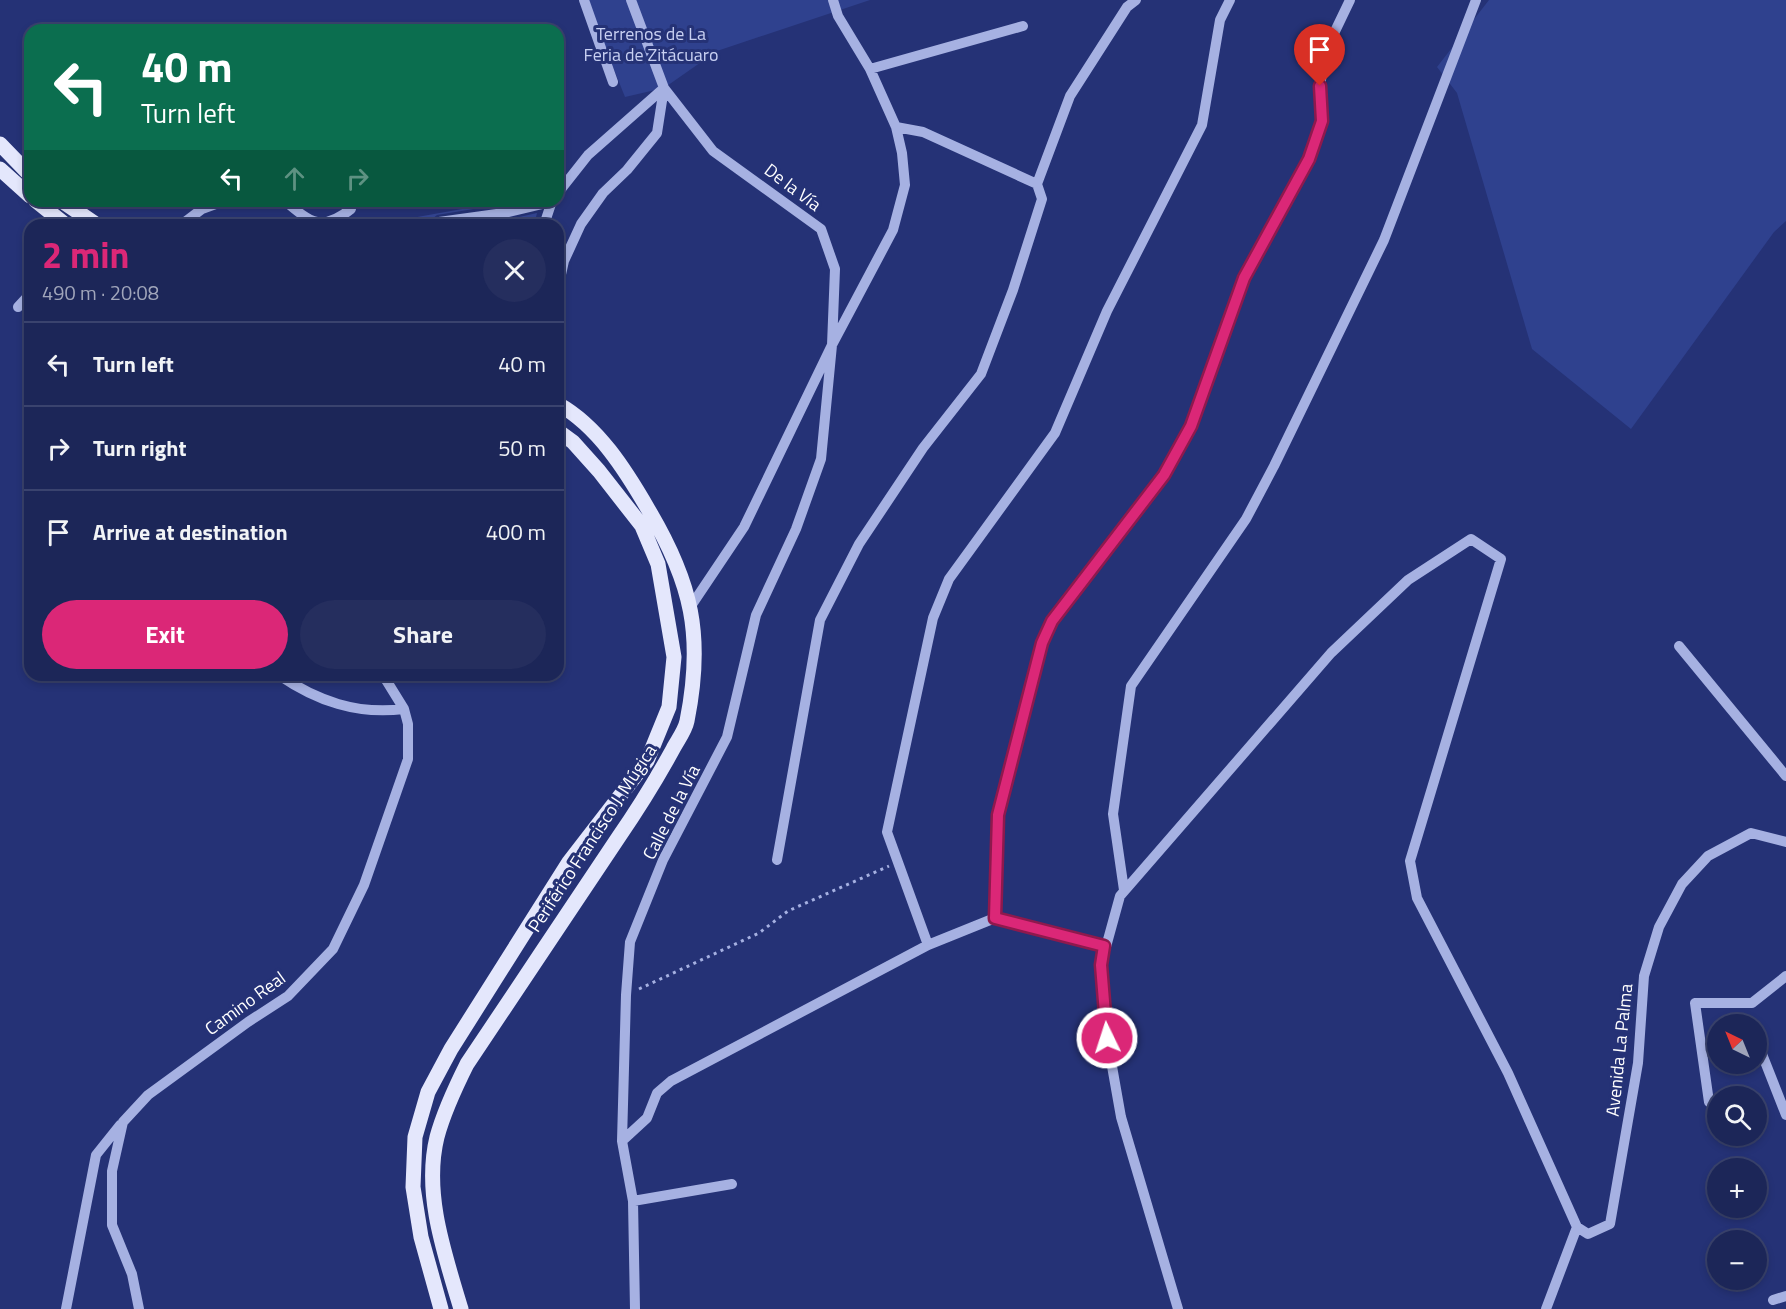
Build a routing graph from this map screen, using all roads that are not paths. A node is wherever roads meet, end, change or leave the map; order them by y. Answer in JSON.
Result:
{"nodes":[{"id":1,"x":584,"y":0,"type":"edge"},
{"id":2,"x":631,"y":0,"type":"edge"},
{"id":3,"x":833,"y":0,"type":"edge"},
{"id":4,"x":1136,"y":0,"type":"edge"},
{"id":5,"x":1230,"y":0,"type":"edge"},
{"id":6,"x":1350,"y":0,"type":"edge"},
{"id":7,"x":1476,"y":0,"type":"edge"},
{"id":8,"x":1023,"y":26,"type":"dead end"},
{"id":9,"x":870,"y":69,"type":"junction"},
{"id":10,"x":614,"y":82,"type":"dead end"},
{"id":11,"x":664,"y":88,"type":"junction"},
{"id":12,"x":896,"y":127,"type":"junction"},
{"id":13,"x":0,"y":144,"type":"edge"},
{"id":14,"x":0,"y":169,"type":"edge"},
{"id":15,"x":24,"y":169,"type":"edge"},
{"id":16,"x":1037,"y":184,"type":"junction"},
{"id":17,"x":564,"y":186,"type":"edge"},
{"id":18,"x":24,"y":191,"type":"edge"},
{"id":19,"x":44,"y":207,"type":"edge"},
{"id":20,"x":71,"y":207,"type":"edge"},
{"id":21,"x":208,"y":207,"type":"edge"},
{"id":22,"x":292,"y":207,"type":"edge"},
{"id":23,"x":525,"y":207,"type":"edge"},
{"id":24,"x":351,"y":209,"type":"dead end"},
{"id":25,"x":58,"y":219,"type":"edge"},
{"id":26,"x":88,"y":219,"type":"edge"},
{"id":27,"x":189,"y":219,"type":"edge"},
{"id":28,"x":309,"y":219,"type":"edge"},
{"id":29,"x":339,"y":219,"type":"edge"},
{"id":30,"x":461,"y":219,"type":"edge"},
{"id":31,"x":564,"y":261,"type":"edge"},
{"id":32,"x":24,"y":301,"type":"edge"},
{"id":33,"x":18,"y":308,"type":"dead end"},
{"id":34,"x":832,"y":345,"type":"junction"},
{"id":35,"x":564,"y":408,"type":"edge"},
{"id":36,"x":564,"y":435,"type":"edge"},
{"id":37,"x":691,"y":606,"type":"junction"},
{"id":38,"x":1679,"y":646,"type":"dead end"},
{"id":39,"x":288,"y":681,"type":"edge"},
{"id":40,"x":387,"y":681,"type":"edge"},
{"id":41,"x":404,"y":709,"type":"junction"},
{"id":42,"x":1786,"y":776,"type":"edge"},
{"id":43,"x":1786,"y":842,"type":"edge"},
{"id":44,"x":777,"y":861,"type":"dead end"},
{"id":45,"x":1124,"y":890,"type":"junction"},
{"id":46,"x":995,"y":918,"type":"junction"},
{"id":47,"x":928,"y":945,"type":"junction"},
{"id":48,"x":1104,"y":946,"type":"junction"},
{"id":49,"x":1786,"y":976,"type":"edge"},
{"id":50,"x":1767,"y":1067,"type":"edge"},
{"id":51,"x":1707,"y":1088,"type":"edge"},
{"id":52,"x":1786,"y":1115,"type":"edge"},
{"id":53,"x":123,"y":1122,"type":"junction"},
{"id":54,"x":622,"y":1141,"type":"junction"},
{"id":55,"x":732,"y":1184,"type":"dead end"},
{"id":56,"x":633,"y":1201,"type":"junction"},
{"id":57,"x":1577,"y":1227,"type":"junction"},
{"id":58,"x":1786,"y":1296,"type":"edge"},
{"id":59,"x":1773,"y":1300,"type":"dead end"},
{"id":60,"x":66,"y":1309,"type":"edge"},
{"id":61,"x":138,"y":1309,"type":"edge"},
{"id":62,"x":441,"y":1309,"type":"edge"},
{"id":63,"x":461,"y":1309,"type":"edge"},
{"id":64,"x":635,"y":1309,"type":"edge"},
{"id":65,"x":1178,"y":1309,"type":"edge"},
{"id":66,"x":1546,"y":1309,"type":"edge"}],
"edges":[{"from":1,"to":10,"type":"street"},
{"from":2,"to":11,"type":"street"},
{"from":3,"to":9,"type":"street"},
{"from":4,"to":16,"type":"street"},
{"from":5,"to":47,"type":"street"},
{"from":6,"to":46,"type":"street"},
{"from":7,"to":45,"type":"street"},
{"from":8,"to":9,"type":"street"},
{"from":9,"to":12,"type":"street"},
{"from":11,"to":17,"type":"street"},
{"from":11,"to":31,"type":"street"},
{"from":11,"to":34,"type":"street","name":"De la Vía"},
{"from":12,"to":16,"type":"street"},
{"from":12,"to":34,"type":"street"},
{"from":13,"to":15,"type":"main road"},
{"from":14,"to":18,"type":"main road"},
{"from":16,"to":44,"type":"street"},
{"from":19,"to":25,"type":"main road"},
{"from":20,"to":26,"type":"main road"},
{"from":21,"to":27,"type":"street"},
{"from":22,"to":28,"type":"street"},
{"from":23,"to":30,"type":"street"},
{"from":24,"to":29,"type":"street"},
{"from":32,"to":33,"type":"street"},
{"from":34,"to":37,"type":"street"},
{"from":34,"to":54,"type":"street","name":"Calle de la Vía"},
{"from":35,"to":37,"type":"main road","name":"Periférico Francisco J. Múgica"},
{"from":36,"to":62,"type":"main road","name":"Periférico Francisco J. Múgica"},
{"from":37,"to":63,"type":"main road","name":"Periférico Francisco J. Múgica"},
{"from":38,"to":42,"type":"street"},
{"from":39,"to":41,"type":"street"},
{"from":40,"to":41,"type":"street","name":"Camino Real"},
{"from":41,"to":53,"type":"street","name":"Camino Real"},
{"from":43,"to":57,"type":"street","name":"Avenida La Palma"},
{"from":45,"to":48,"type":"street"},
{"from":45,"to":57,"type":"street"},
{"from":46,"to":47,"type":"street"},
{"from":46,"to":48,"type":"street"},
{"from":47,"to":54,"type":"street"},
{"from":48,"to":65,"type":"street"},
{"from":49,"to":51,"type":"street"},
{"from":50,"to":52,"type":"street"},
{"from":53,"to":60,"type":"street","name":"Camino Real"},
{"from":53,"to":61,"type":"street"},
{"from":54,"to":56,"type":"street","name":"Calle de la Vía"},
{"from":55,"to":56,"type":"street"},
{"from":56,"to":64,"type":"street","name":"Calle de la Vía"},
{"from":57,"to":66,"type":"street"},
{"from":58,"to":59,"type":"street"}]}
